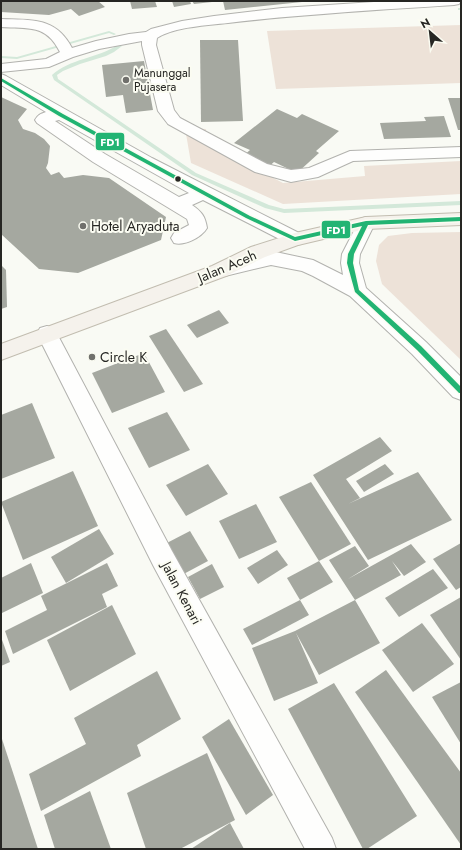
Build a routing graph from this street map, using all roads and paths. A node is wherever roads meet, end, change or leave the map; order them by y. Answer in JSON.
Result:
{"nodes":[{"id":1,"x":454,"y":1,"type":"edge"},
{"id":2,"x":1,"y":23,"type":"edge"},
{"id":3,"x":150,"y":36,"type":"junction"},
{"id":4,"x":68,"y":54,"type":"junction"},
{"id":5,"x":1,"y":68,"type":"edge"},
{"id":6,"x":1,"y":79,"type":"edge"},
{"id":7,"x":61,"y":115,"type":"junction"},
{"id":8,"x":461,"y":152,"type":"edge"},
{"id":9,"x":204,"y":193,"type":"junction"},
{"id":10,"x":178,"y":204,"type":"junction"},
{"id":11,"x":461,"y":219,"type":"edge"},
{"id":12,"x":366,"y":223,"type":"junction"},
{"id":13,"x":180,"y":238,"type":"dead end"},
{"id":14,"x":295,"y":239,"type":"junction"},
{"id":15,"x":219,"y":271,"type":"junction"},
{"id":16,"x":357,"y":291,"type":"junction"},
{"id":17,"x":46,"y":334,"type":"junction"},
{"id":18,"x":1,"y":352,"type":"edge"},
{"id":19,"x":461,"y":391,"type":"edge"},
{"id":20,"x":321,"y":849,"type":"edge"}],
"edges":[{"from":1,"to":3,"type":"street"},
{"from":2,"to":4,"type":"street"},
{"from":3,"to":4,"type":"street"},
{"from":3,"to":8,"type":"street"},
{"from":4,"to":5,"type":"street"},
{"from":6,"to":7,"type":"street"},
{"from":7,"to":9,"type":"street"},
{"from":7,"to":10,"type":"street"},
{"from":9,"to":10,"type":"street"},
{"from":9,"to":14,"type":"street"},
{"from":10,"to":13,"type":"street"},
{"from":11,"to":12,"type":"main road","name":"Jalan Aceh"},
{"from":12,"to":14,"type":"main road","name":"Jalan Aceh"},
{"from":12,"to":16,"type":"street"},
{"from":14,"to":15,"type":"main road","name":"Jalan Aceh"},
{"from":15,"to":16,"type":"street"},
{"from":15,"to":17,"type":"main road","name":"Jalan Aceh"},
{"from":16,"to":19,"type":"street"},
{"from":17,"to":18,"type":"main road","name":"Jalan Aceh"},
{"from":17,"to":20,"type":"street","name":"Jalan Kenari"}]}
